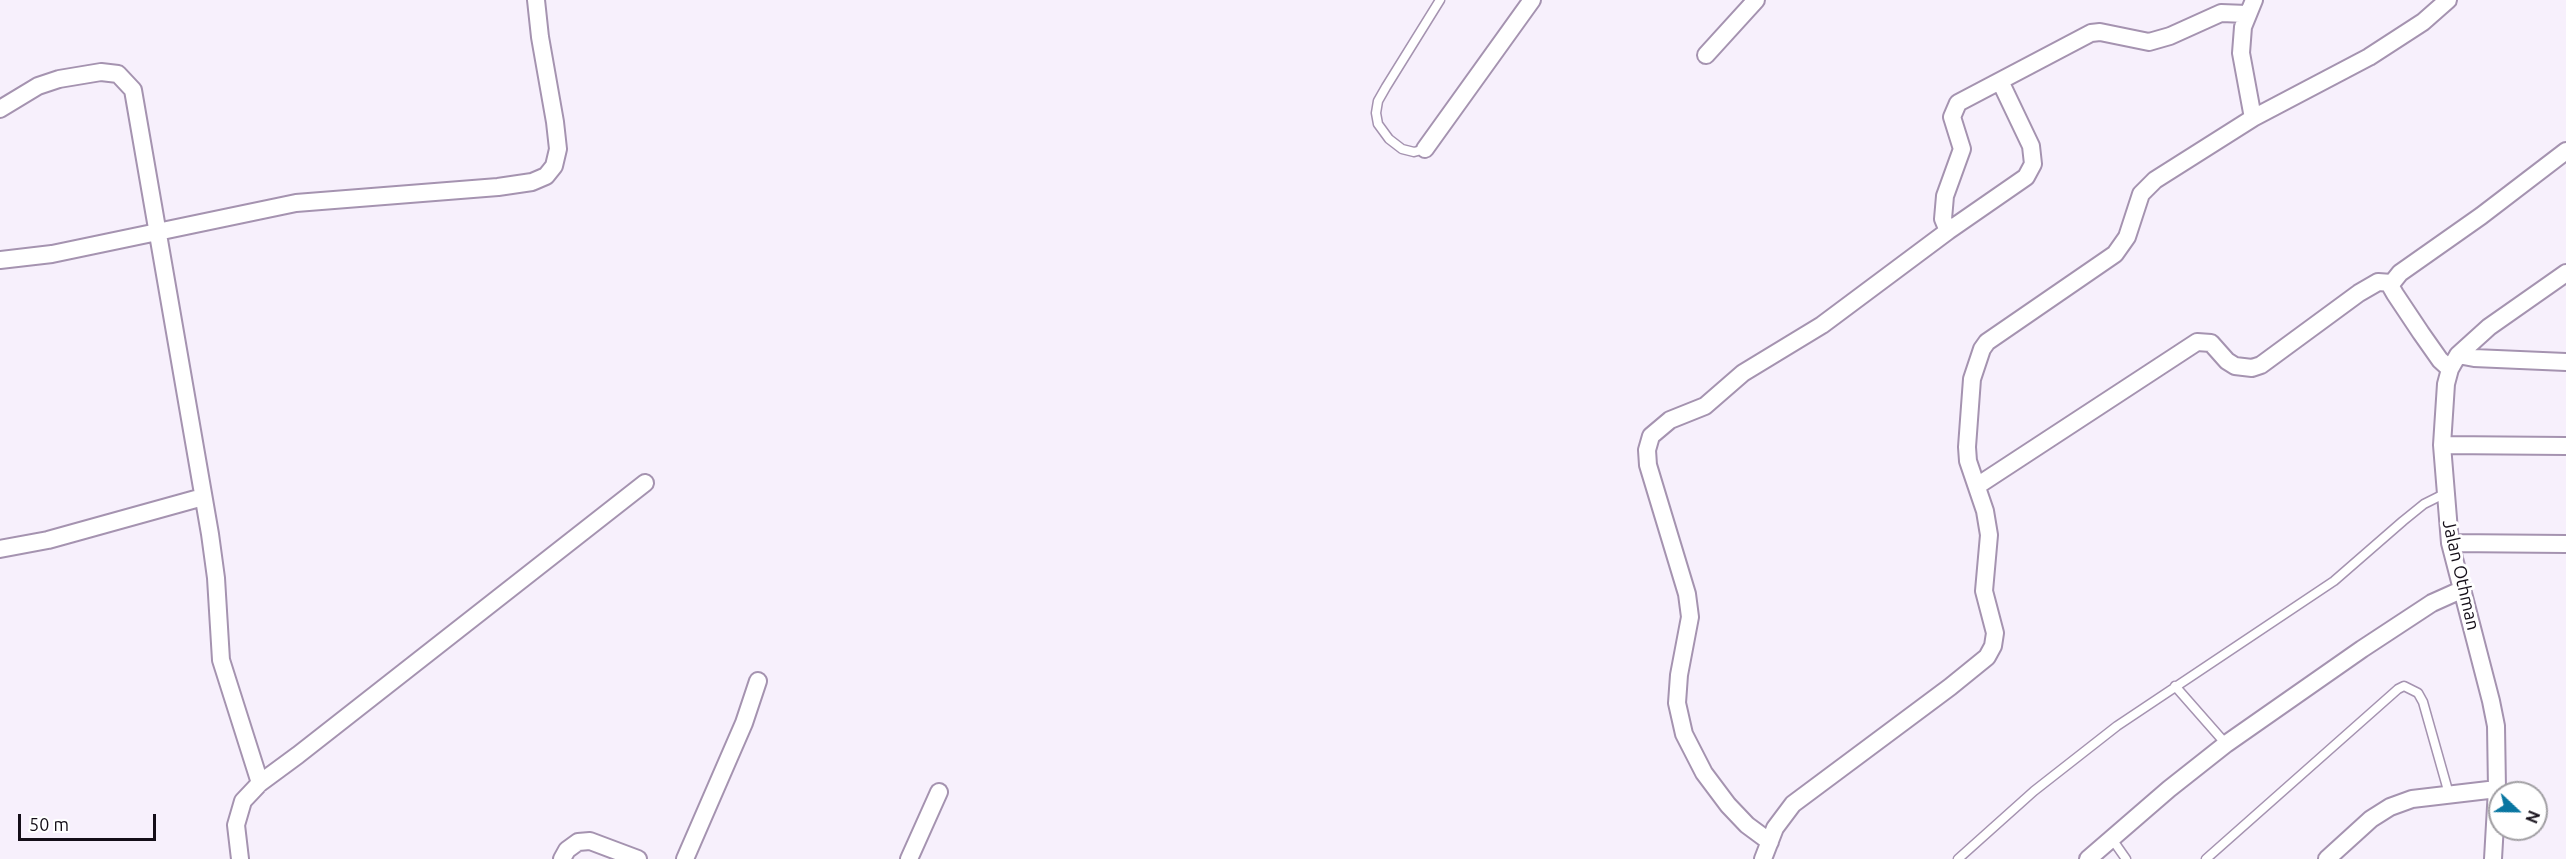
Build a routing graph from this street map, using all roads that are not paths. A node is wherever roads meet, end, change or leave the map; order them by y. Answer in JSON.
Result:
{"nodes":[{"id":1,"x":536,"y":0,"type":"edge"},
{"id":2,"x":1440,"y":0,"type":"edge"},
{"id":3,"x":1532,"y":0,"type":"edge"},
{"id":4,"x":1756,"y":0,"type":"edge"},
{"id":5,"x":2448,"y":0,"type":"edge"},
{"id":6,"x":2251,"y":7,"type":"edge"},
{"id":7,"x":1706,"y":55,"type":"dead end"},
{"id":8,"x":2000,"y":81,"type":"junction"},
{"id":9,"x":0,"y":108,"type":"edge"},
{"id":10,"x":2253,"y":118,"type":"junction"},
{"id":11,"x":1425,"y":149,"type":"joint"},
{"id":12,"x":2566,"y":151,"type":"edge"},
{"id":13,"x":1948,"y":231,"type":"junction"},
{"id":14,"x":159,"y":232,"type":"junction"},
{"id":15,"x":0,"y":260,"type":"edge"},
{"id":16,"x":2565,"y":274,"type":"edge"},
{"id":17,"x":2392,"y":282,"type":"junction"},
{"id":18,"x":2454,"y":362,"type":"junction"},
{"id":19,"x":2566,"y":362,"type":"edge"},
{"id":20,"x":2442,"y":445,"type":"junction"},
{"id":21,"x":2566,"y":446,"type":"edge"},
{"id":22,"x":645,"y":483,"type":"dead end"},
{"id":23,"x":1977,"y":486,"type":"junction"},
{"id":24,"x":2444,"y":494,"type":"junction"},
{"id":25,"x":203,"y":497,"type":"junction"},
{"id":26,"x":2450,"y":543,"type":"junction"},
{"id":27,"x":2566,"y":544,"type":"edge"},
{"id":28,"x":0,"y":549,"type":"edge"},
{"id":29,"x":2461,"y":590,"type":"junction"},
{"id":30,"x":758,"y":681,"type":"dead end"},
{"id":31,"x":2175,"y":686,"type":"junction"},
{"id":32,"x":2226,"y":744,"type":"junction"},
{"id":33,"x":2497,"y":781,"type":"edge"},
{"id":34,"x":260,"y":783,"type":"junction"},
{"id":35,"x":2488,"y":790,"type":"edge"},
{"id":36,"x":939,"y":792,"type":"dead end"},
{"id":37,"x":2449,"y":794,"type":"junction"},
{"id":38,"x":2112,"y":839,"type":"junction"},
{"id":39,"x":2494,"y":841,"type":"edge"},
{"id":40,"x":1770,"y":842,"type":"junction"},
{"id":41,"x":240,"y":859,"type":"edge"},
{"id":42,"x":562,"y":859,"type":"edge"},
{"id":43,"x":638,"y":859,"type":"edge"},
{"id":44,"x":686,"y":859,"type":"edge"},
{"id":45,"x":909,"y":859,"type":"edge"},
{"id":46,"x":1763,"y":859,"type":"edge"},
{"id":47,"x":1958,"y":859,"type":"edge"},
{"id":48,"x":2088,"y":859,"type":"edge"},
{"id":49,"x":2126,"y":859,"type":"edge"},
{"id":50,"x":2206,"y":859,"type":"edge"},
{"id":51,"x":2327,"y":859,"type":"edge"},
{"id":52,"x":2493,"y":859,"type":"edge"}],
"edges":[{"from":1,"to":14,"type":"street"},
{"from":2,"to":11,"type":"lane"},
{"from":3,"to":11,"type":"street"},
{"from":4,"to":7,"type":"street"},
{"from":5,"to":10,"type":"street"},
{"from":6,"to":8,"type":"street"},
{"from":6,"to":10,"type":"street"},
{"from":8,"to":13,"type":"street"},
{"from":8,"to":13,"type":"street"},
{"from":9,"to":14,"type":"street"},
{"from":10,"to":23,"type":"street"},
{"from":12,"to":17,"type":"street"},
{"from":13,"to":40,"type":"street"},
{"from":14,"to":15,"type":"street"},
{"from":14,"to":25,"type":"street"},
{"from":16,"to":18,"type":"street"},
{"from":17,"to":18,"type":"street"},
{"from":17,"to":23,"type":"street"},
{"from":18,"to":19,"type":"street"},
{"from":18,"to":20,"type":"street","name":"Jalan Othman"},
{"from":20,"to":21,"type":"street"},
{"from":20,"to":24,"type":"street","name":"Jalan Othman"},
{"from":22,"to":34,"type":"street"},
{"from":23,"to":40,"type":"street"},
{"from":24,"to":26,"type":"street","name":"Jalan Othman"},
{"from":24,"to":31,"type":"lane"},
{"from":25,"to":28,"type":"street"},
{"from":25,"to":34,"type":"street"},
{"from":26,"to":27,"type":"street"},
{"from":26,"to":29,"type":"street","name":"Jalan Othman"},
{"from":29,"to":32,"type":"street"},
{"from":29,"to":33,"type":"street","name":"Jalan Othman"},
{"from":30,"to":44,"type":"street"},
{"from":31,"to":32,"type":"lane"},
{"from":31,"to":47,"type":"lane"},
{"from":32,"to":38,"type":"street"},
{"from":34,"to":41,"type":"street"},
{"from":35,"to":37,"type":"street"},
{"from":36,"to":45,"type":"street"},
{"from":37,"to":50,"type":"lane"},
{"from":37,"to":51,"type":"street"},
{"from":38,"to":48,"type":"street"},
{"from":38,"to":49,"type":"lane"},
{"from":39,"to":52,"type":"street","name":"Jalan Othman"},
{"from":40,"to":46,"type":"street"},
{"from":42,"to":43,"type":"street"}]}
